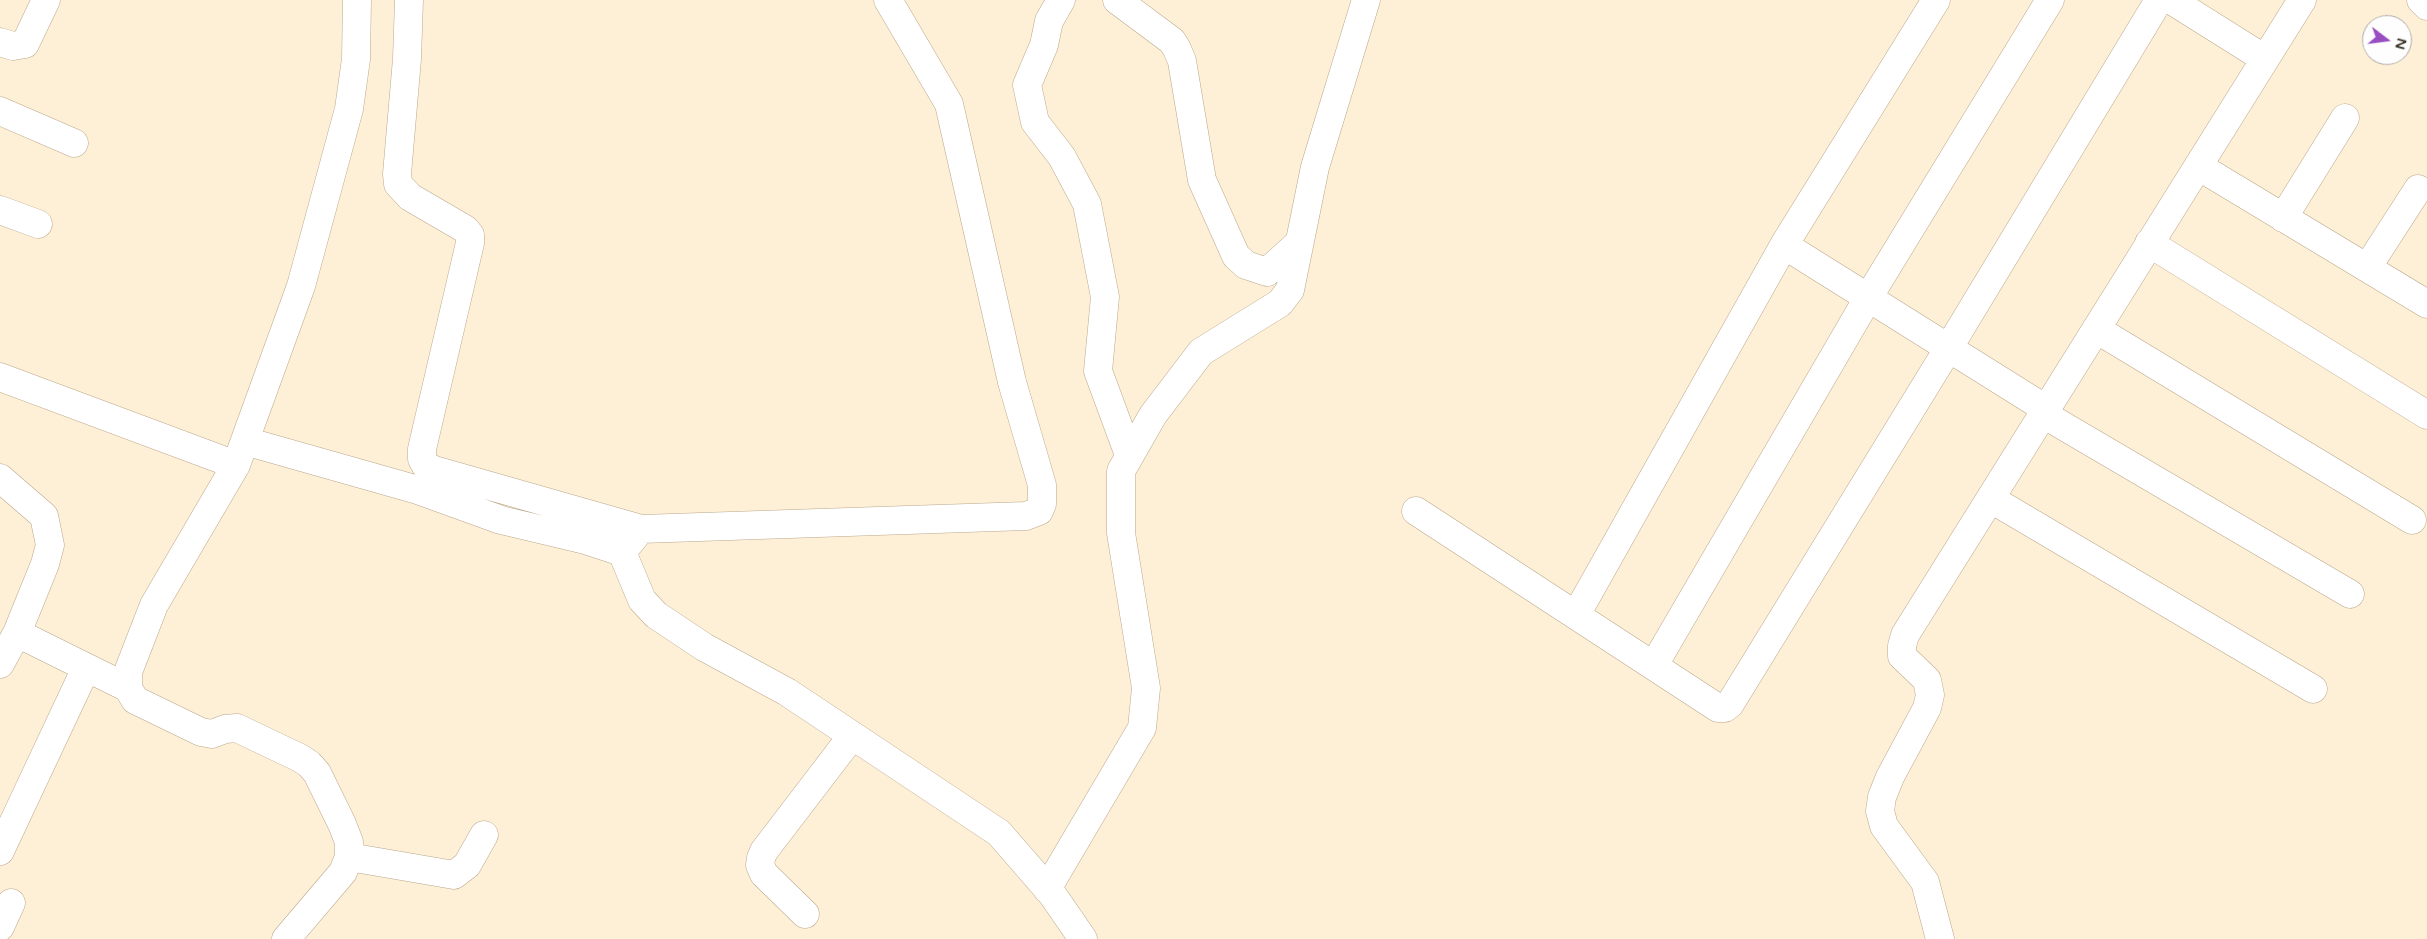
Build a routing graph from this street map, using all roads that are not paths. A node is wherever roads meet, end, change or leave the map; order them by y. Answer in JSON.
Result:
{"nodes":[{"id":1,"x":46,"y":0,"type":"edge"},
{"id":2,"x":357,"y":0,"type":"edge"},
{"id":3,"x":409,"y":0,"type":"edge"},
{"id":4,"x":888,"y":0,"type":"edge"},
{"id":5,"x":1061,"y":0,"type":"edge"},
{"id":6,"x":1118,"y":0,"type":"edge"},
{"id":7,"x":1366,"y":0,"type":"edge"},
{"id":8,"x":1936,"y":0,"type":"edge"},
{"id":9,"x":2050,"y":0,"type":"edge"},
{"id":10,"x":2159,"y":0,"type":"edge"},
{"id":11,"x":2171,"y":0,"type":"edge"},
{"id":12,"x":2302,"y":0,"type":"edge"},
{"id":13,"x":2421,"y":0,"type":"edge"},
{"id":14,"x":2427,"y":6,"type":"edge"},
{"id":15,"x":0,"y":42,"type":"edge"},
{"id":16,"x":2265,"y":59,"type":"junction"},
{"id":17,"x":0,"y":111,"type":"edge"},
{"id":18,"x":2345,"y":118,"type":"dead end"},
{"id":19,"x":74,"y":143,"type":"dead end"},
{"id":20,"x":2198,"y":166,"type":"junction"},
{"id":21,"x":2418,"y":189,"type":"dead end"},
{"id":22,"x":0,"y":210,"type":"edge"},
{"id":23,"x":2283,"y":218,"type":"junction"},
{"id":24,"x":38,"y":224,"type":"dead end"},
{"id":25,"x":2149,"y":243,"type":"junction"},
{"id":26,"x":1298,"y":244,"type":"junction"},
{"id":27,"x":1784,"y":245,"type":"junction"},
{"id":28,"x":2367,"y":268,"type":"junction"},
{"id":29,"x":1868,"y":298,"type":"junction"},
{"id":30,"x":2427,"y":304,"type":"edge"},
{"id":31,"x":2096,"y":329,"type":"junction"},
{"id":32,"x":1948,"y":349,"type":"junction"},
{"id":33,"x":0,"y":378,"type":"edge"},
{"id":34,"x":2045,"y":412,"type":"junction"},
{"id":35,"x":2427,"y":415,"type":"edge"},
{"id":36,"x":240,"y":453,"type":"junction"},
{"id":37,"x":1129,"y":455,"type":"junction"},
{"id":38,"x":0,"y":478,"type":"edge"},
{"id":39,"x":1991,"y":499,"type":"junction"},
{"id":40,"x":1416,"y":511,"type":"dead end"},
{"id":41,"x":2412,"y":520,"type":"dead end"},
{"id":42,"x":641,"y":530,"type":"junction"},
{"id":43,"x":622,"y":552,"type":"junction"},
{"id":44,"x":2350,"y":594,"type":"dead end"},
{"id":45,"x":1576,"y":615,"type":"junction"},
{"id":46,"x":17,"y":633,"type":"junction"},
{"id":47,"x":0,"y":664,"type":"edge"},
{"id":48,"x":1654,"y":665,"type":"junction"},
{"id":49,"x":86,"y":668,"type":"junction"},
{"id":50,"x":128,"y":688,"type":"junction"},
{"id":51,"x":2313,"y":689,"type":"dead end"},
{"id":52,"x":852,"y":736,"type":"junction"},
{"id":53,"x":484,"y":834,"type":"dead end"},
{"id":54,"x":0,"y":851,"type":"edge"},
{"id":55,"x":349,"y":857,"type":"junction"},
{"id":56,"x":1047,"y":889,"type":"junction"},
{"id":57,"x":805,"y":914,"type":"dead end"},
{"id":58,"x":286,"y":939,"type":"edge"},
{"id":59,"x":1083,"y":939,"type":"edge"},
{"id":60,"x":1940,"y":939,"type":"edge"}],
"edges":[{"from":1,"to":15,"type":"street"},
{"from":2,"to":36,"type":"street"},
{"from":3,"to":42,"type":"street"},
{"from":4,"to":42,"type":"street"},
{"from":5,"to":37,"type":"street"},
{"from":6,"to":26,"type":"street"},
{"from":7,"to":26,"type":"street"},
{"from":8,"to":27,"type":"street"},
{"from":9,"to":29,"type":"street"},
{"from":10,"to":32,"type":"street"},
{"from":11,"to":16,"type":"street"},
{"from":12,"to":16,"type":"street"},
{"from":13,"to":14,"type":"street"},
{"from":16,"to":20,"type":"street"},
{"from":17,"to":19,"type":"street"},
{"from":18,"to":23,"type":"street"},
{"from":20,"to":23,"type":"street"},
{"from":20,"to":25,"type":"street"},
{"from":21,"to":28,"type":"street"},
{"from":22,"to":24,"type":"street"},
{"from":23,"to":28,"type":"street"},
{"from":25,"to":31,"type":"street"},
{"from":25,"to":35,"type":"street"},
{"from":26,"to":37,"type":"street"},
{"from":27,"to":29,"type":"street"},
{"from":27,"to":45,"type":"street"},
{"from":28,"to":30,"type":"street"},
{"from":29,"to":32,"type":"street"},
{"from":29,"to":48,"type":"street"},
{"from":31,"to":34,"type":"street"},
{"from":31,"to":41,"type":"street"},
{"from":32,"to":34,"type":"street"},
{"from":32,"to":48,"type":"street"},
{"from":33,"to":36,"type":"street"},
{"from":34,"to":39,"type":"street"},
{"from":34,"to":44,"type":"street"},
{"from":36,"to":43,"type":"street"},
{"from":36,"to":50,"type":"street"},
{"from":37,"to":56,"type":"street"},
{"from":38,"to":46,"type":"street"},
{"from":39,"to":51,"type":"street"},
{"from":39,"to":60,"type":"street"},
{"from":40,"to":45,"type":"street"},
{"from":42,"to":43,"type":"street"},
{"from":43,"to":52,"type":"street"},
{"from":45,"to":48,"type":"street"},
{"from":46,"to":47,"type":"street"},
{"from":46,"to":49,"type":"street"},
{"from":49,"to":50,"type":"street"},
{"from":49,"to":54,"type":"street"},
{"from":50,"to":55,"type":"street"},
{"from":52,"to":56,"type":"street"},
{"from":52,"to":57,"type":"street"},
{"from":53,"to":55,"type":"street"},
{"from":55,"to":58,"type":"street"},
{"from":56,"to":59,"type":"street"}]}
